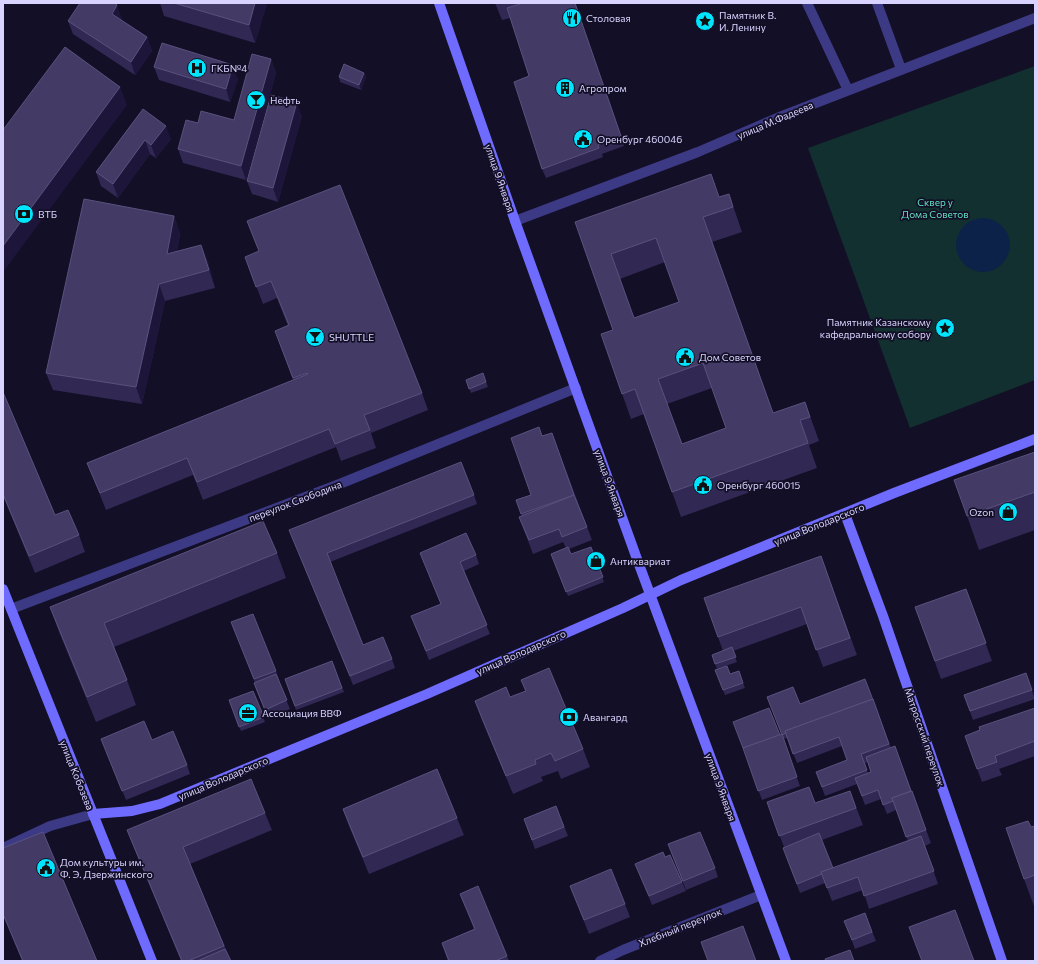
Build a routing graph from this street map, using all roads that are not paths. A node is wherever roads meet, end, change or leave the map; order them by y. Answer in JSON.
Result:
{"nodes":[{"id":1,"x":439,"y":3,"type":"edge"},
{"id":2,"x":807,"y":3,"type":"edge"},
{"id":3,"x":877,"y":3,"type":"edge"},
{"id":4,"x":1035,"y":18,"type":"edge"},
{"id":5,"x":901,"y":69,"type":"junction"},
{"id":6,"x":848,"y":90,"type":"junction"},
{"id":7,"x":515,"y":221,"type":"junction"},
{"id":8,"x":576,"y":388,"type":"junction"},
{"id":9,"x":1035,"y":439,"type":"edge"},
{"id":10,"x":845,"y":514,"type":"junction"},
{"id":11,"x":3,"y":590,"type":"edge"},
{"id":12,"x":650,"y":595,"type":"junction"},
{"id":13,"x":11,"y":609,"type":"junction"},
{"id":14,"x":93,"y":814,"type":"junction"},
{"id":15,"x":3,"y":848,"type":"edge"},
{"id":16,"x":761,"y":895,"type":"junction"},
{"id":17,"x":152,"y":961,"type":"edge"},
{"id":18,"x":600,"y":961,"type":"edge"},
{"id":19,"x":786,"y":961,"type":"edge"},
{"id":20,"x":1002,"y":961,"type":"edge"}],
"edges":[{"from":1,"to":7,"type":"main road","name":"улица 9 Января"},
{"from":2,"to":6,"type":"street"},
{"from":3,"to":5,"type":"street"},
{"from":4,"to":5,"type":"street","name":"улица М.Фадеева"},
{"from":5,"to":6,"type":"street","name":"улица М.Фадеева"},
{"from":6,"to":7,"type":"street","name":"улица М.Фадеева"},
{"from":7,"to":8,"type":"main road","name":"улица 9 Января"},
{"from":8,"to":12,"type":"main road","name":"улица 9 Января"},
{"from":8,"to":13,"type":"street","name":"переулок Свободина"},
{"from":9,"to":10,"type":"main road","name":"улица Володарского"},
{"from":10,"to":12,"type":"main road","name":"улица Володарского"},
{"from":10,"to":20,"type":"main road","name":"Матросский переулок"},
{"from":11,"to":13,"type":"main road","name":"улица Кобозева"},
{"from":12,"to":14,"type":"main road","name":"улица Володарского"},
{"from":12,"to":16,"type":"main road","name":"улица 9 Января"},
{"from":13,"to":14,"type":"main road","name":"улица Кобозева"},
{"from":14,"to":15,"type":"street","name":"улица Володарского"},
{"from":14,"to":17,"type":"main road","name":"улица Кобозева"},
{"from":16,"to":18,"type":"street","name":"Хлебный переулок"},
{"from":16,"to":19,"type":"main road","name":"улица 9 Января"}]}
